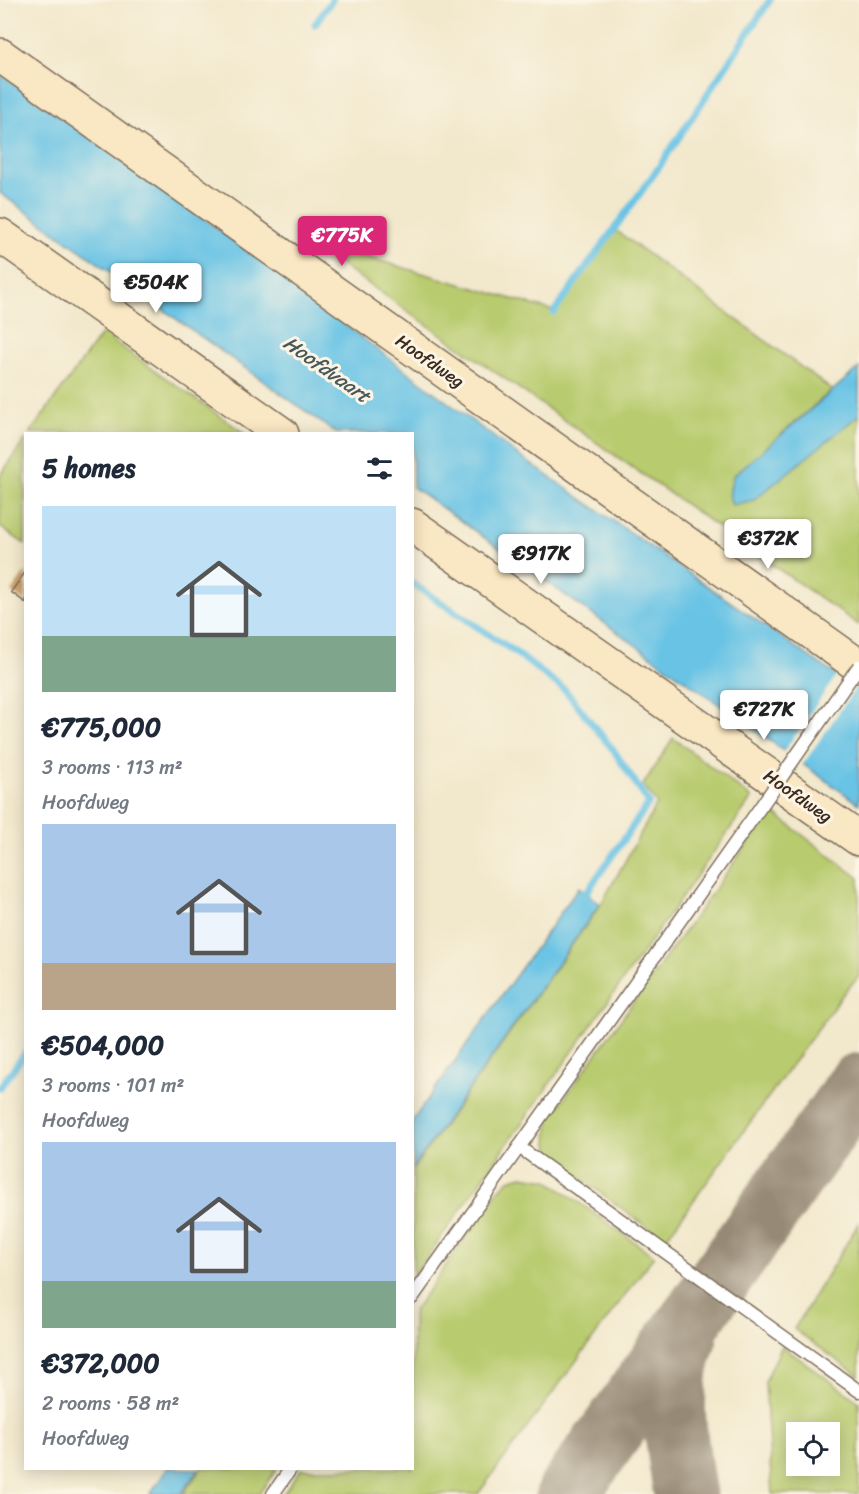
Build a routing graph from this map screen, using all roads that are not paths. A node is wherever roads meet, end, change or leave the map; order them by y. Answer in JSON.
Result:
{"nodes":[{"id":1,"x":0,"y":55,"type":"edge"},
{"id":2,"x":0,"y":235,"type":"edge"},
{"id":3,"x":279,"y":432,"type":"edge"},
{"id":4,"x":414,"y":526,"type":"edge"},
{"id":5,"x":859,"y":666,"type":"edge"},
{"id":6,"x":859,"y":839,"type":"edge"},
{"id":7,"x":519,"y":1147,"type":"junction"},
{"id":8,"x":414,"y":1295,"type":"edge"},
{"id":9,"x":859,"y":1391,"type":"edge"},
{"id":10,"x":290,"y":1470,"type":"edge"},
{"id":11,"x":273,"y":1494,"type":"edge"}],
"edges":[{"from":1,"to":5,"type":"main road","name":"Hoofdweg"},
{"from":2,"to":3,"type":"main road"},
{"from":4,"to":6,"type":"main road","name":"Hoofdweg"},
{"from":5,"to":7,"type":"lane","bridge":true},
{"from":7,"to":8,"type":"lane"},
{"from":7,"to":9,"type":"lane"},
{"from":10,"to":11,"type":"lane"}]}
